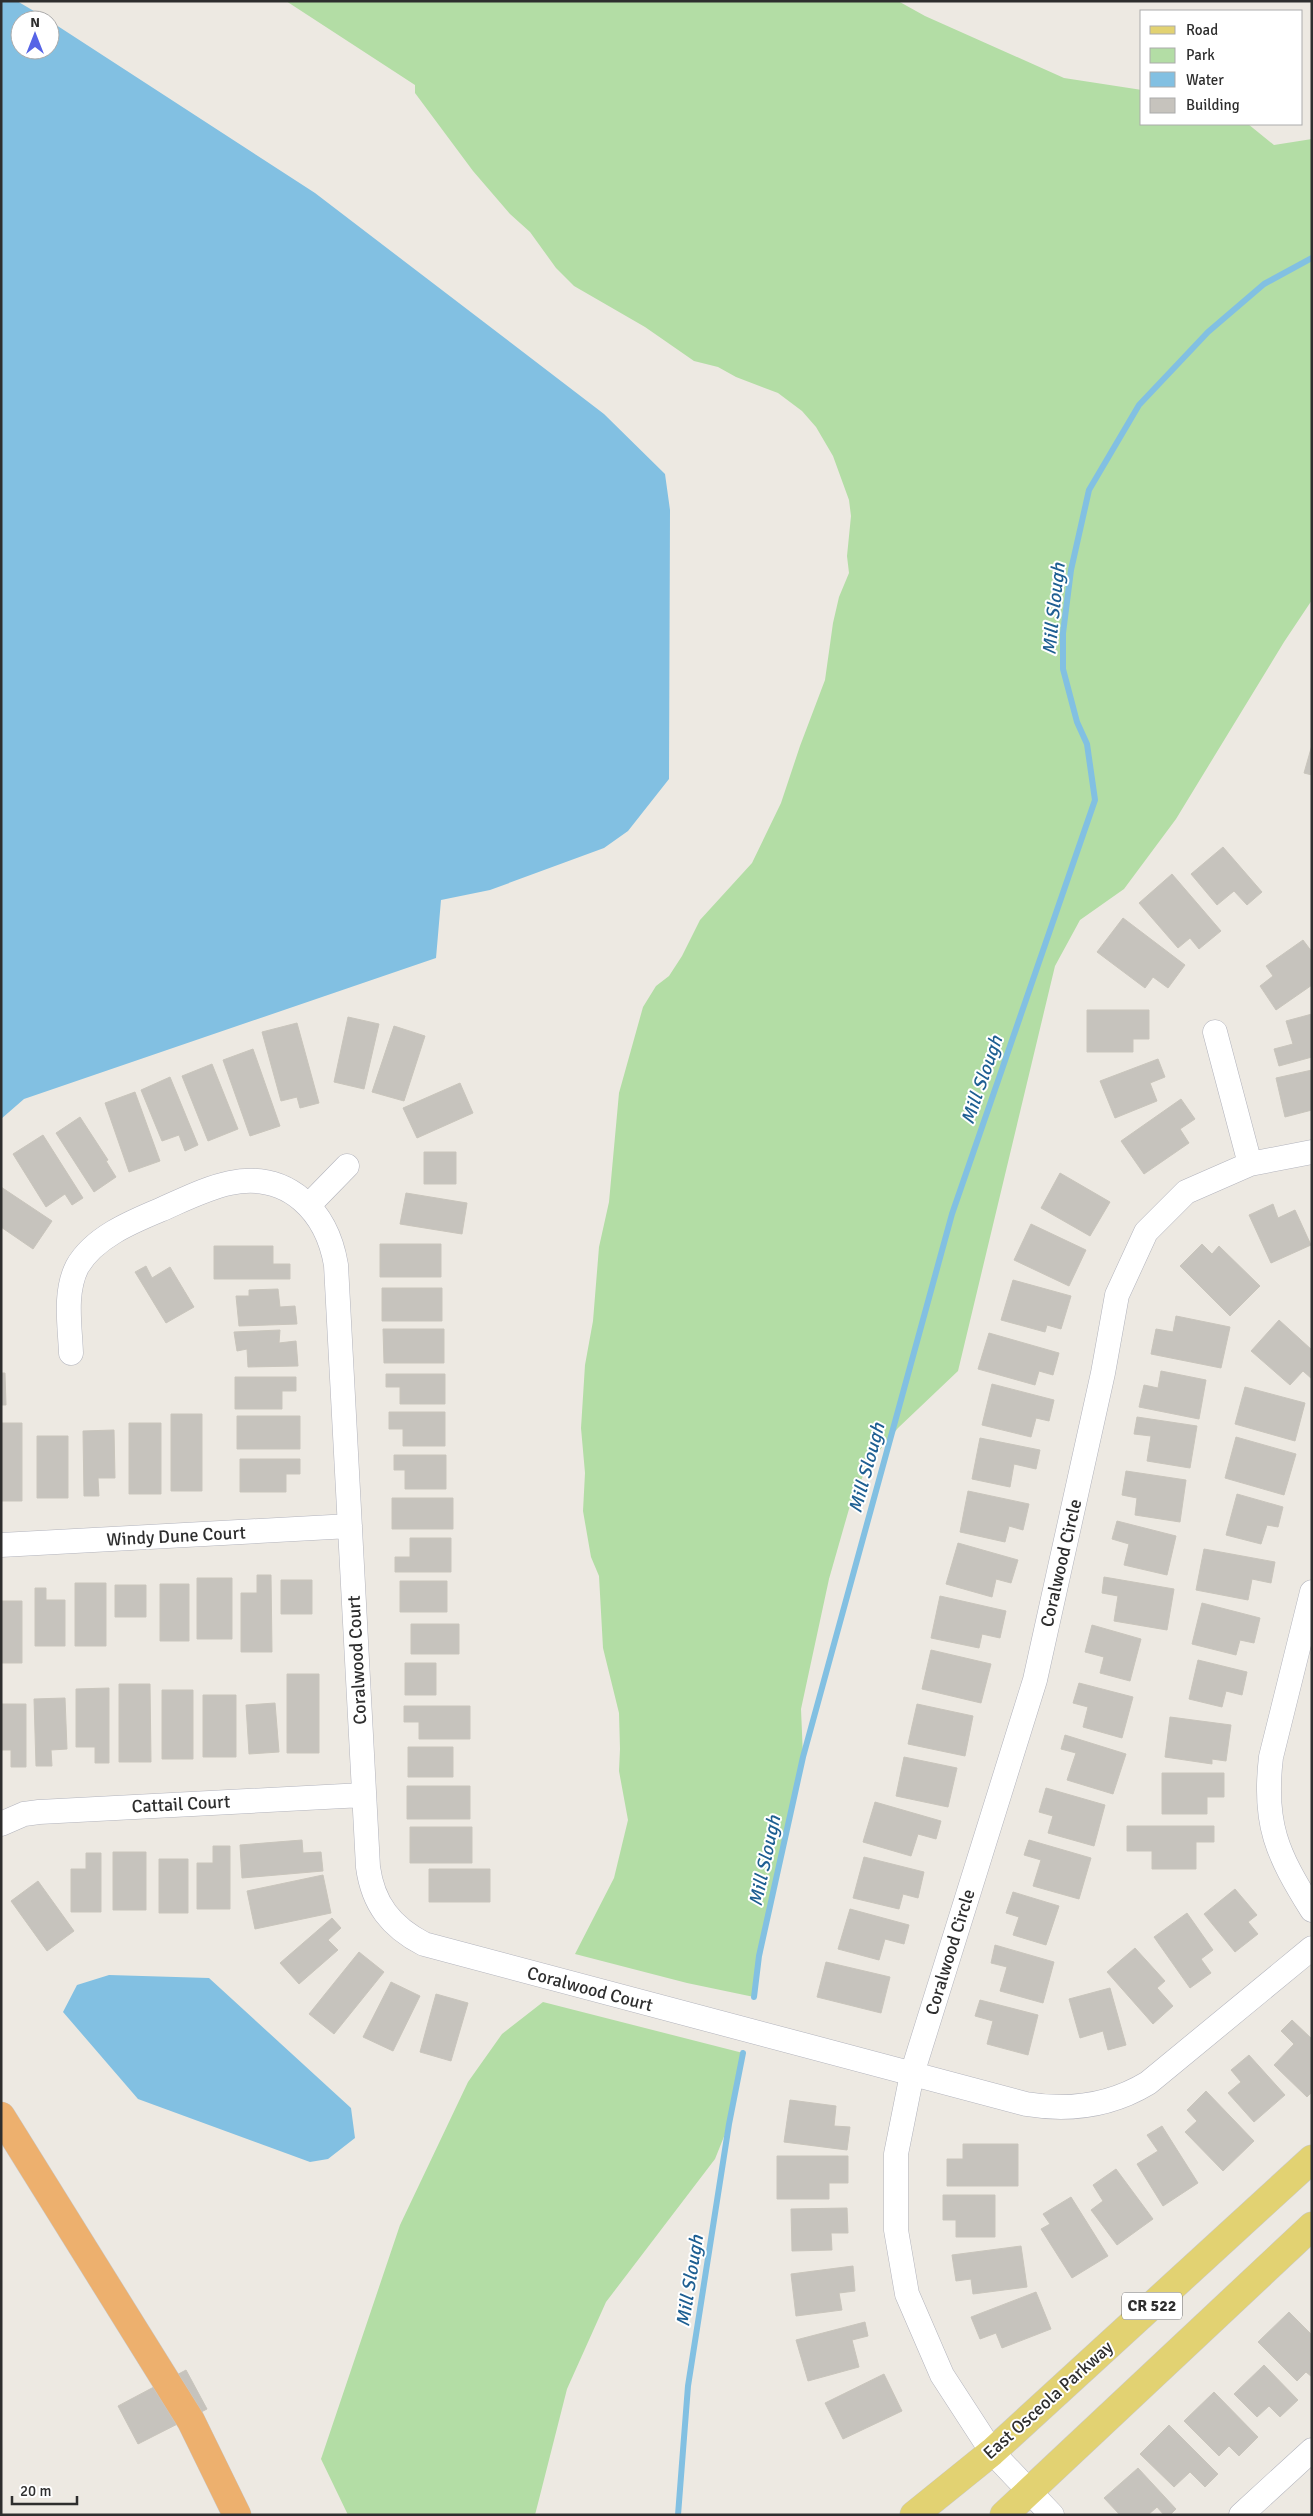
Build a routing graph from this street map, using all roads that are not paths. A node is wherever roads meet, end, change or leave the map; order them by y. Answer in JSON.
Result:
{"nodes":[{"id":1,"x":1215,"y":1032,"type":"dead end"},
{"id":2,"x":1312,"y":1152,"type":"edge"},
{"id":3,"x":1250,"y":1164,"type":"junction"},
{"id":4,"x":347,"y":1166,"type":"dead end"},
{"id":5,"x":309,"y":1205,"type":"junction"},
{"id":6,"x":71,"y":1353,"type":"dead end"},
{"id":7,"x":350,"y":1526,"type":"junction"},
{"id":8,"x":1,"y":1545,"type":"edge"},
{"id":9,"x":1312,"y":1592,"type":"edge"},
{"id":10,"x":364,"y":1795,"type":"junction"},
{"id":11,"x":1,"y":1824,"type":"edge"},
{"id":12,"x":1312,"y":1910,"type":"edge"},
{"id":13,"x":1312,"y":1948,"type":"edge"},
{"id":14,"x":912,"y":2074,"type":"junction"},
{"id":15,"x":1,"y":2116,"type":"edge"},
{"id":16,"x":1312,"y":2159,"type":"edge"},
{"id":17,"x":1312,"y":2226,"type":"edge"},
{"id":18,"x":1312,"y":2450,"type":"edge"},
{"id":19,"x":992,"y":2452,"type":"junction"},
{"id":20,"x":1031,"y":2492,"type":"junction"},
{"id":21,"x":237,"y":2515,"type":"edge"},
{"id":22,"x":914,"y":2515,"type":"edge"},
{"id":23,"x":1004,"y":2515,"type":"edge"},
{"id":24,"x":1052,"y":2515,"type":"edge"},
{"id":25,"x":1242,"y":2515,"type":"edge"}],
"edges":[{"from":1,"to":3,"type":"street"},
{"from":2,"to":3,"type":"street","name":"Coralwood Circle"},
{"from":3,"to":14,"type":"street","name":"Coralwood Circle"},
{"from":4,"to":5,"type":"street"},
{"from":5,"to":6,"type":"street","name":"Coralwood Court"},
{"from":5,"to":7,"type":"street","name":"Coralwood Court"},
{"from":7,"to":8,"type":"street","name":"Windy Dune Court"},
{"from":7,"to":10,"type":"street","name":"Coralwood Court"},
{"from":9,"to":12,"type":"street"},
{"from":10,"to":11,"type":"street","name":"Cattail Court"},
{"from":10,"to":14,"type":"street","name":"Coralwood Court"},
{"from":13,"to":14,"type":"street"},
{"from":14,"to":19,"type":"street","name":"Coralwood Circle"},
{"from":15,"to":21,"type":"highway"},
{"from":16,"to":19,"type":"main road","name":"East Osceola Parkway","number":"CR 522"},
{"from":17,"to":20,"type":"main road","number":"CR 522"},
{"from":18,"to":25,"type":"street"},
{"from":19,"to":20,"type":"street","name":"Coralwood Circle"},
{"from":19,"to":22,"type":"main road","name":"East Osceola Parkway","number":"CR 522"},
{"from":20,"to":23,"type":"main road","number":"CR 522"},
{"from":20,"to":24,"type":"street","name":"Coralwood Circle"}]}
